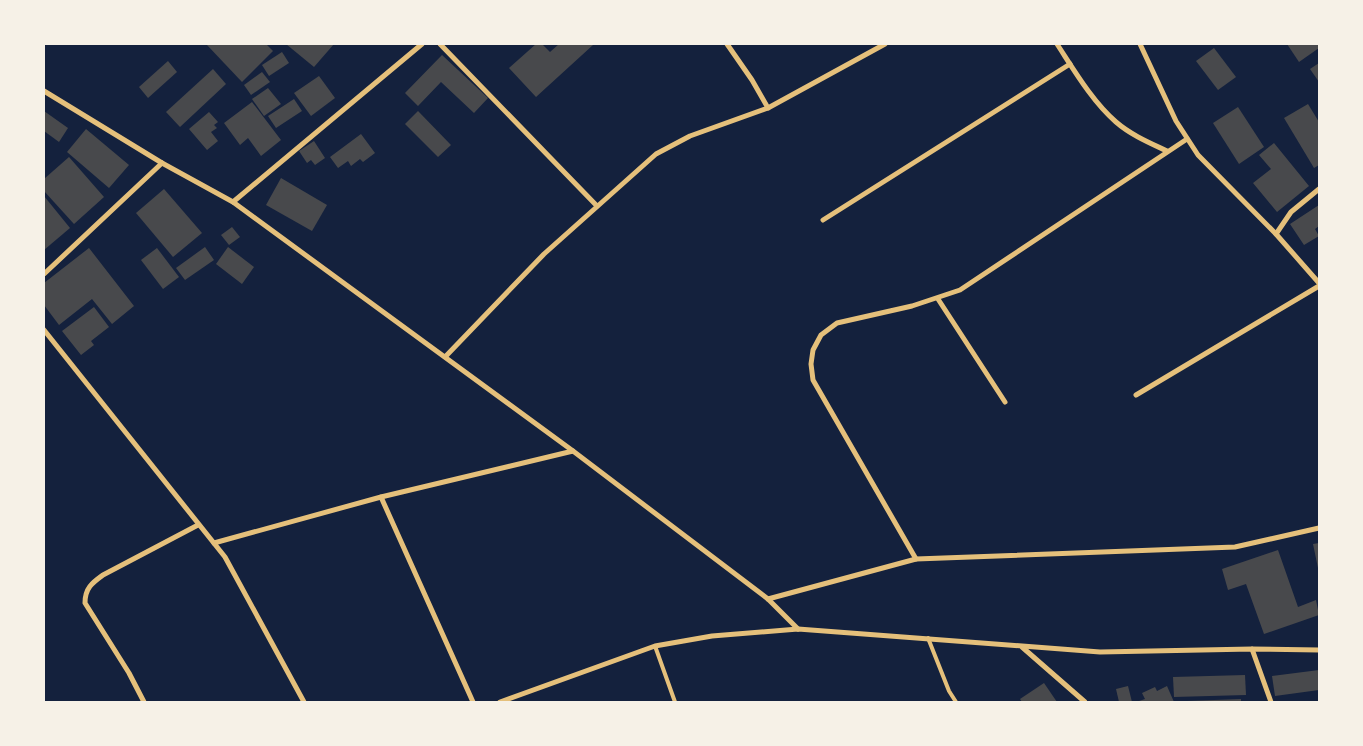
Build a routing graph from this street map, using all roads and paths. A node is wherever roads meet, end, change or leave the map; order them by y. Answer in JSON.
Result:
{"nodes":[{"id":1,"x":422,"y":44,"type":"edge"},
{"id":2,"x":440,"y":44,"type":"edge"},
{"id":3,"x":727,"y":44,"type":"edge"},
{"id":4,"x":885,"y":44,"type":"edge"},
{"id":5,"x":1057,"y":44,"type":"edge"},
{"id":6,"x":1140,"y":44,"type":"edge"},
{"id":7,"x":1070,"y":64,"type":"junction"},
{"id":8,"x":44,"y":91,"type":"edge"},
{"id":9,"x":768,"y":108,"type":"junction"},
{"id":10,"x":1187,"y":139,"type":"junction"},
{"id":11,"x":1167,"y":152,"type":"junction"},
{"id":12,"x":162,"y":163,"type":"junction"},
{"id":13,"x":1319,"y":189,"type":"edge"},
{"id":14,"x":232,"y":202,"type":"junction"},
{"id":15,"x":597,"y":206,"type":"junction"},
{"id":16,"x":823,"y":220,"type":"dead end"},
{"id":17,"x":1276,"y":234,"type":"junction"},
{"id":18,"x":44,"y":274,"type":"edge"},
{"id":19,"x":1319,"y":285,"type":"edge"},
{"id":20,"x":938,"y":299,"type":"junction"},
{"id":21,"x":44,"y":330,"type":"edge"},
{"id":22,"x":446,"y":356,"type":"junction"},
{"id":23,"x":1136,"y":395,"type":"dead end"},
{"id":24,"x":1005,"y":402,"type":"dead end"},
{"id":25,"x":573,"y":451,"type":"junction"},
{"id":26,"x":381,"y":497,"type":"junction"},
{"id":27,"x":198,"y":525,"type":"junction"},
{"id":28,"x":1319,"y":528,"type":"edge"},
{"id":29,"x":214,"y":543,"type":"junction"},
{"id":30,"x":916,"y":559,"type":"junction"},
{"id":31,"x":768,"y":599,"type":"junction"},
{"id":32,"x":798,"y":629,"type":"junction"},
{"id":33,"x":928,"y":638,"type":"junction"},
{"id":34,"x":655,"y":646,"type":"junction"},
{"id":35,"x":1022,"y":647,"type":"junction"},
{"id":36,"x":1252,"y":649,"type":"junction"},
{"id":37,"x":1319,"y":650,"type":"edge"},
{"id":38,"x":144,"y":702,"type":"edge"},
{"id":39,"x":304,"y":702,"type":"edge"},
{"id":40,"x":472,"y":702,"type":"edge"},
{"id":41,"x":500,"y":702,"type":"edge"},
{"id":42,"x":675,"y":702,"type":"edge"},
{"id":43,"x":956,"y":702,"type":"edge"},
{"id":44,"x":1085,"y":702,"type":"edge"},
{"id":45,"x":1271,"y":702,"type":"edge"}],
"edges":[{"from":1,"to":14,"type":"street"},
{"from":2,"to":15,"type":"street"},
{"from":3,"to":9,"type":"street"},
{"from":4,"to":9,"type":"street"},
{"from":5,"to":7,"type":"street"},
{"from":6,"to":10,"type":"street"},
{"from":7,"to":11,"type":"street"},
{"from":7,"to":16,"type":"street"},
{"from":8,"to":12,"type":"street"},
{"from":9,"to":15,"type":"street"},
{"from":10,"to":11,"type":"street"},
{"from":10,"to":17,"type":"street"},
{"from":11,"to":20,"type":"street"},
{"from":12,"to":14,"type":"street"},
{"from":12,"to":18,"type":"street"},
{"from":13,"to":17,"type":"street"},
{"from":14,"to":22,"type":"street"},
{"from":15,"to":22,"type":"street"},
{"from":17,"to":19,"type":"street"},
{"from":19,"to":23,"type":"street"},
{"from":20,"to":24,"type":"street"},
{"from":20,"to":30,"type":"street"},
{"from":21,"to":27,"type":"street"},
{"from":22,"to":25,"type":"street"},
{"from":25,"to":26,"type":"street"},
{"from":25,"to":31,"type":"street"},
{"from":26,"to":29,"type":"street"},
{"from":26,"to":40,"type":"street"},
{"from":27,"to":29,"type":"street"},
{"from":27,"to":38,"type":"street"},
{"from":28,"to":30,"type":"street"},
{"from":29,"to":39,"type":"street"},
{"from":30,"to":31,"type":"street"},
{"from":31,"to":32,"type":"street"},
{"from":32,"to":33,"type":"street"},
{"from":32,"to":34,"type":"street"},
{"from":33,"to":35,"type":"street"},
{"from":33,"to":43,"type":"lane"},
{"from":34,"to":41,"type":"street"},
{"from":34,"to":42,"type":"lane"},
{"from":35,"to":36,"type":"street"},
{"from":35,"to":44,"type":"street"},
{"from":36,"to":37,"type":"street"},
{"from":36,"to":45,"type":"street"}]}
